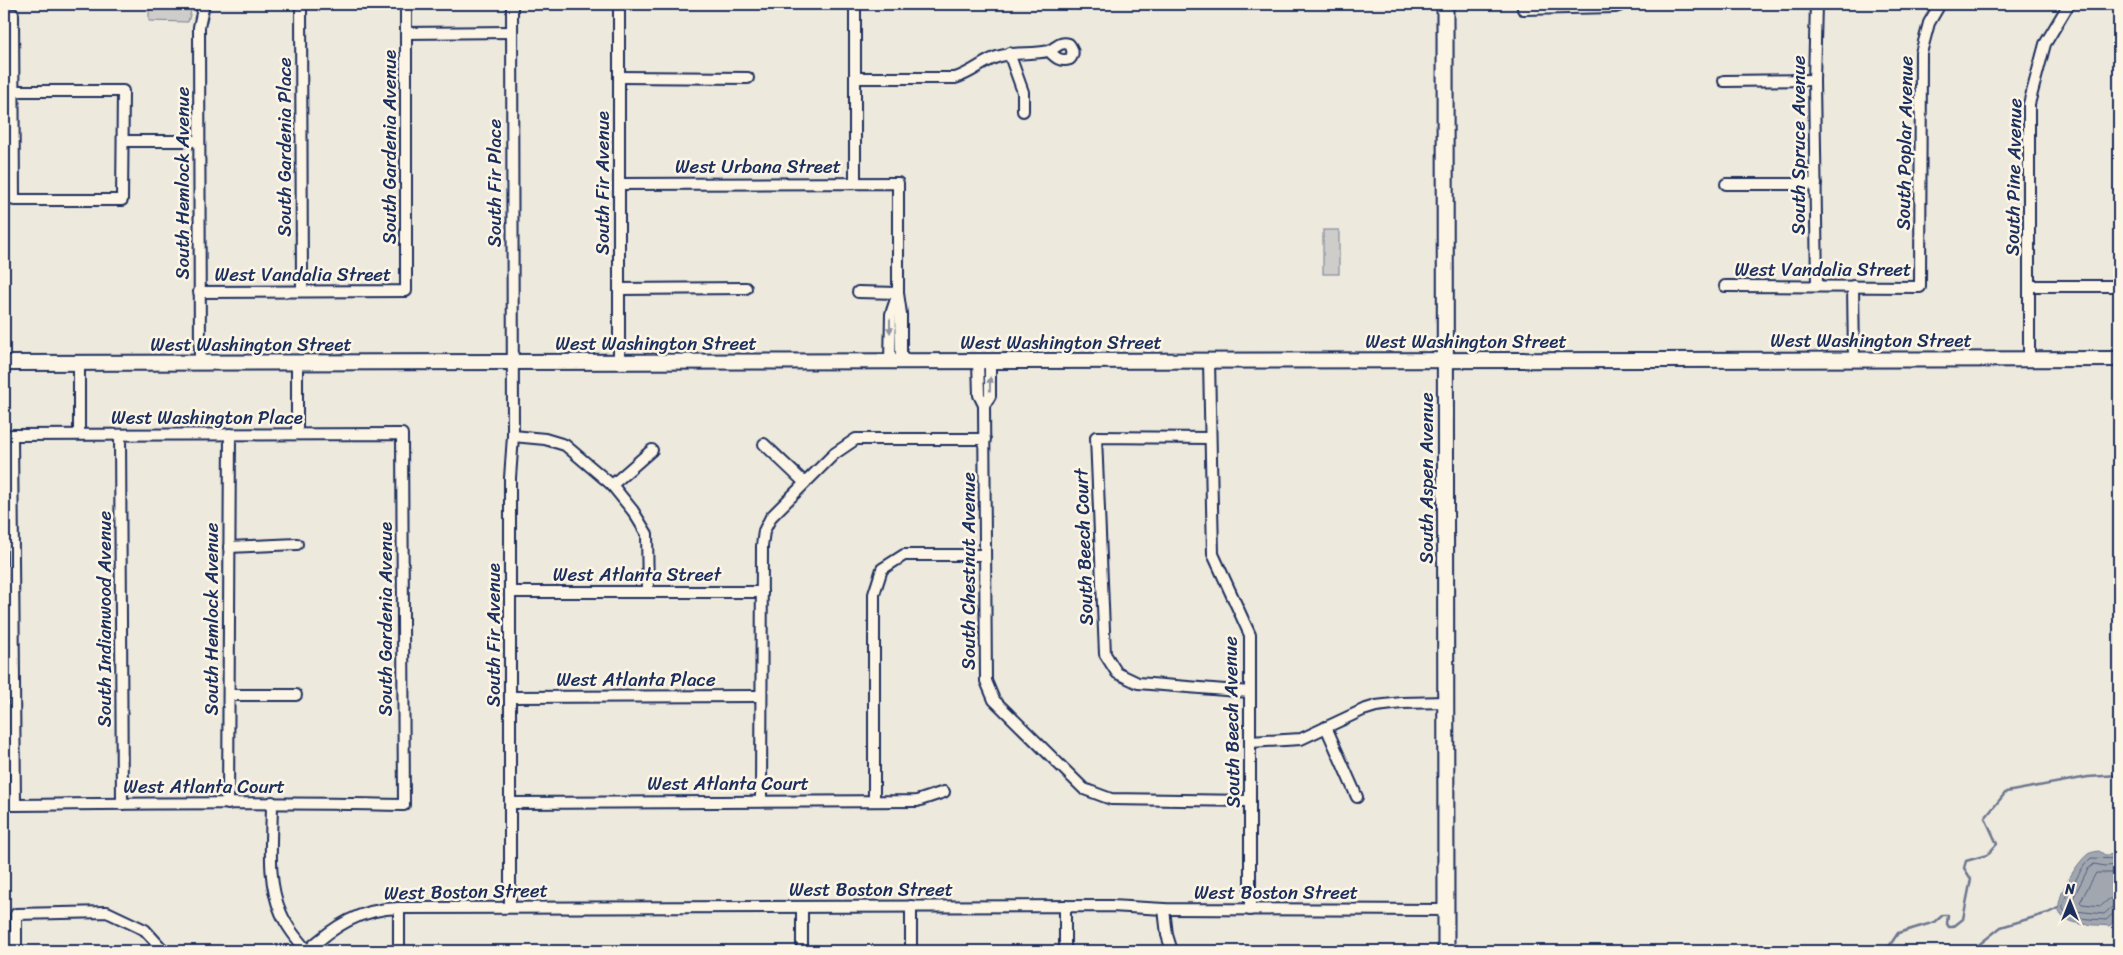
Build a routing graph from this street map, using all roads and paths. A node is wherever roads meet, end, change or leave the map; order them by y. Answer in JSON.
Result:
{"nodes":[{"id":1,"x":204,"y":4,"type":"edge"},
{"id":2,"x":302,"y":4,"type":"edge"},
{"id":3,"x":406,"y":4,"type":"edge"},
{"id":4,"x":512,"y":4,"type":"edge"},
{"id":5,"x":619,"y":4,"type":"edge"},
{"id":6,"x":855,"y":4,"type":"edge"},
{"id":7,"x":1445,"y":4,"type":"edge"},
{"id":8,"x":1624,"y":4,"type":"edge"},
{"id":9,"x":1816,"y":4,"type":"edge"},
{"id":10,"x":1940,"y":4,"type":"edge"},
{"id":11,"x":2069,"y":4,"type":"edge"},
{"id":12,"x":1523,"y":6,"type":"edge"},
{"id":13,"x":13,"y":14,"type":"dead end"},
{"id":14,"x":512,"y":32,"type":"junction"},
{"id":15,"x":406,"y":33,"type":"junction"},
{"id":16,"x":1049,"y":51,"type":"dead end"},
{"id":17,"x":1009,"y":54,"type":"junction"},
{"id":18,"x":619,"y":77,"type":"junction"},
{"id":19,"x":748,"y":78,"type":"dead end"},
{"id":20,"x":855,"y":78,"type":"junction"},
{"id":21,"x":1814,"y":80,"type":"junction"},
{"id":22,"x":1724,"y":81,"type":"dead end"},
{"id":23,"x":14,"y":91,"type":"junction"},
{"id":24,"x":1023,"y":111,"type":"dead end"},
{"id":25,"x":199,"y":141,"type":"junction"},
{"id":26,"x":123,"y":142,"type":"junction"},
{"id":27,"x":855,"y":183,"type":"junction"},
{"id":28,"x":619,"y":184,"type":"junction"},
{"id":29,"x":1726,"y":184,"type":"dead end"},
{"id":30,"x":1816,"y":184,"type":"junction"},
{"id":31,"x":1725,"y":286,"type":"dead end"},
{"id":32,"x":1817,"y":286,"type":"junction"},
{"id":33,"x":1853,"y":286,"type":"junction"},
{"id":34,"x":2029,"y":286,"type":"junction"},
{"id":35,"x":2119,"y":286,"type":"edge"},
{"id":36,"x":1920,"y":287,"type":"joint"},
{"id":37,"x":746,"y":288,"type":"dead end"},
{"id":38,"x":619,"y":289,"type":"junction"},
{"id":39,"x":302,"y":291,"type":"junction"},
{"id":40,"x":406,"y":291,"type":"joint"},
{"id":41,"x":199,"y":292,"type":"junction"},
{"id":42,"x":858,"y":292,"type":"dead end"},
{"id":43,"x":898,"y":293,"type":"junction"},
{"id":44,"x":2119,"y":358,"type":"edge"},
{"id":45,"x":1854,"y":359,"type":"junction"},
{"id":46,"x":2029,"y":359,"type":"junction"},
{"id":47,"x":1446,"y":360,"type":"junction"},
{"id":48,"x":896,"y":361,"type":"junction"},
{"id":49,"x":984,"y":361,"type":"junction"},
{"id":50,"x":1209,"y":361,"type":"junction"},
{"id":51,"x":296,"y":362,"type":"junction"},
{"id":52,"x":512,"y":362,"type":"junction"},
{"id":53,"x":620,"y":362,"type":"junction"},
{"id":54,"x":4,"y":363,"type":"edge"},
{"id":55,"x":79,"y":363,"type":"junction"},
{"id":56,"x":200,"y":363,"type":"junction"},
{"id":57,"x":79,"y":434,"type":"junction"},
{"id":58,"x":120,"y":434,"type":"junction"},
{"id":59,"x":230,"y":434,"type":"junction"},
{"id":60,"x":297,"y":434,"type":"junction"},
{"id":61,"x":402,"y":434,"type":"joint"},
{"id":62,"x":513,"y":436,"type":"junction"},
{"id":63,"x":1209,"y":438,"type":"junction"},
{"id":64,"x":985,"y":439,"type":"junction"},
{"id":65,"x":764,"y":444,"type":"dead end"},
{"id":66,"x":652,"y":450,"type":"dead end"},
{"id":67,"x":804,"y":482,"type":"junction"},
{"id":68,"x":612,"y":485,"type":"junction"},
{"id":69,"x":297,"y":544,"type":"dead end"},
{"id":70,"x":229,"y":547,"type":"junction"},
{"id":71,"x":984,"y":555,"type":"junction"},
{"id":72,"x":648,"y":591,"type":"junction"},
{"id":73,"x":510,"y":592,"type":"junction"},
{"id":74,"x":762,"y":592,"type":"junction"},
{"id":75,"x":1250,"y":692,"type":"junction"},
{"id":76,"x":229,"y":695,"type":"junction"},
{"id":77,"x":296,"y":695,"type":"dead end"},
{"id":78,"x":760,"y":696,"type":"junction"},
{"id":79,"x":511,"y":697,"type":"junction"},
{"id":80,"x":1446,"y":702,"type":"junction"},
{"id":81,"x":1326,"y":727,"type":"junction"},
{"id":82,"x":1250,"y":742,"type":"junction"},
{"id":83,"x":944,"y":792,"type":"dead end"},
{"id":84,"x":1357,"y":797,"type":"dead end"},
{"id":85,"x":761,"y":800,"type":"junction"},
{"id":86,"x":874,"y":801,"type":"junction"},
{"id":87,"x":1250,"y":801,"type":"junction"},
{"id":88,"x":272,"y":802,"type":"junction"},
{"id":89,"x":511,"y":803,"type":"junction"},
{"id":90,"x":122,"y":804,"type":"junction"},
{"id":91,"x":228,"y":804,"type":"junction"},
{"id":92,"x":4,"y":805,"type":"edge"},
{"id":93,"x":15,"y":805,"type":"junction"},
{"id":94,"x":404,"y":805,"type":"joint"},
{"id":95,"x":911,"y":906,"type":"junction"},
{"id":96,"x":1065,"y":906,"type":"junction"},
{"id":97,"x":510,"y":907,"type":"junction"},
{"id":98,"x":802,"y":907,"type":"junction"},
{"id":99,"x":399,"y":908,"type":"junction"},
{"id":100,"x":1164,"y":909,"type":"junction"},
{"id":101,"x":1250,"y":910,"type":"junction"},
{"id":102,"x":1446,"y":910,"type":"junction"},
{"id":103,"x":16,"y":951,"type":"edge"},
{"id":104,"x":164,"y":951,"type":"edge"},
{"id":105,"x":307,"y":951,"type":"edge"},
{"id":106,"x":398,"y":951,"type":"edge"},
{"id":107,"x":802,"y":951,"type":"edge"},
{"id":108,"x":911,"y":951,"type":"edge"},
{"id":109,"x":1065,"y":951,"type":"edge"},
{"id":110,"x":1172,"y":951,"type":"edge"},
{"id":111,"x":1446,"y":951,"type":"edge"}],
"edges":[{"from":1,"to":25,"type":"street","name":"South Hemlock Avenue"},
{"from":2,"to":39,"type":"street","name":"South Gardenia Place"},
{"from":3,"to":15,"type":"street","name":"South Gardenia Avenue"},
{"from":4,"to":14,"type":"street","name":"South Fir Place"},
{"from":5,"to":18,"type":"street","name":"South Fir Avenue"},
{"from":6,"to":20,"type":"street"},
{"from":7,"to":47,"type":"main road","name":"South Aspen Avenue"},
{"from":8,"to":12,"type":"street"},
{"from":9,"to":21,"type":"street","name":"South Spruce Avenue"},
{"from":10,"to":36,"type":"street","name":"South Poplar Avenue"},
{"from":11,"to":34,"type":"street","name":"South Pine Avenue"},
{"from":13,"to":23,"type":"street"},
{"from":14,"to":15,"type":"street"},
{"from":14,"to":52,"type":"street","name":"South Fir Place"},
{"from":15,"to":40,"type":"street","name":"South Gardenia Avenue"},
{"from":16,"to":17,"type":"street"},
{"from":17,"to":20,"type":"street"},
{"from":17,"to":24,"type":"street"},
{"from":18,"to":19,"type":"street"},
{"from":18,"to":28,"type":"street","name":"South Fir Avenue"},
{"from":20,"to":27,"type":"street"},
{"from":21,"to":22,"type":"street"},
{"from":21,"to":30,"type":"street","name":"South Spruce Avenue"},
{"from":23,"to":26,"type":"street"},
{"from":23,"to":26,"type":"street"},
{"from":25,"to":26,"type":"street"},
{"from":25,"to":41,"type":"street","name":"South Hemlock Avenue"},
{"from":27,"to":28,"type":"street","name":"West Urbana Street"},
{"from":27,"to":43,"type":"street","name":"West Urbana Street"},
{"from":28,"to":38,"type":"street","name":"South Fir Avenue"},
{"from":29,"to":30,"type":"street"},
{"from":30,"to":32,"type":"street","name":"South Spruce Avenue"},
{"from":31,"to":32,"type":"street","name":"West Vandalia Street"},
{"from":32,"to":33,"type":"street","name":"West Vandalia Street"},
{"from":33,"to":36,"type":"street","name":"West Vandalia Street"},
{"from":33,"to":45,"type":"street"},
{"from":34,"to":35,"type":"street"},
{"from":34,"to":46,"type":"street","name":"South Pine Avenue"},
{"from":37,"to":38,"type":"street"},
{"from":38,"to":53,"type":"street","name":"South Fir Avenue"},
{"from":39,"to":40,"type":"street","name":"West Vandalia Street"},
{"from":39,"to":41,"type":"street","name":"West Vandalia Street"},
{"from":41,"to":56,"type":"street","name":"South Hemlock Avenue"},
{"from":42,"to":43,"type":"street"},
{"from":43,"to":48,"type":"street"},
{"from":44,"to":46,"type":"main road","name":"West Washington Street"},
{"from":45,"to":46,"type":"main road","name":"West Washington Street"},
{"from":45,"to":47,"type":"main road","name":"West Washington Street"},
{"from":47,"to":50,"type":"main road","name":"West Washington Street"},
{"from":47,"to":80,"type":"main road","name":"South Aspen Avenue"},
{"from":48,"to":49,"type":"main road","name":"West Washington Street"},
{"from":48,"to":53,"type":"main road","name":"West Washington Street"},
{"from":49,"to":50,"type":"main road","name":"West Washington Street"},
{"from":49,"to":64,"type":"street","name":"South Chestnut Avenue"},
{"from":50,"to":63,"type":"street","name":"South Beech Avenue"},
{"from":51,"to":52,"type":"main road","name":"West Washington Street"},
{"from":51,"to":56,"type":"main road","name":"West Washington Street"},
{"from":51,"to":60,"type":"street"},
{"from":52,"to":53,"type":"main road","name":"West Washington Street"},
{"from":52,"to":62,"type":"street","name":"South Fir Avenue"},
{"from":54,"to":55,"type":"main road","name":"West Washington Street"},
{"from":55,"to":56,"type":"main road","name":"West Washington Street"},
{"from":55,"to":57,"type":"street"},
{"from":57,"to":58,"type":"street","name":"West Washington Place"},
{"from":57,"to":93,"type":"street","name":"West Washington Place"},
{"from":58,"to":59,"type":"street","name":"West Washington Place"},
{"from":58,"to":90,"type":"street","name":"South Indianwood Avenue"},
{"from":59,"to":60,"type":"street","name":"West Washington Place"},
{"from":59,"to":70,"type":"street","name":"South Hemlock Avenue"},
{"from":60,"to":61,"type":"street","name":"West Washington Place"},
{"from":61,"to":94,"type":"street","name":"South Gardenia Avenue"},
{"from":62,"to":68,"type":"street"},
{"from":62,"to":73,"type":"street","name":"South Fir Avenue"},
{"from":63,"to":75,"type":"street","name":"South Beech Avenue"},
{"from":63,"to":75,"type":"street","name":"South Beech Court"},
{"from":64,"to":67,"type":"street"},
{"from":64,"to":71,"type":"street","name":"South Chestnut Avenue"},
{"from":65,"to":67,"type":"street"},
{"from":66,"to":68,"type":"street"},
{"from":67,"to":74,"type":"street"},
{"from":68,"to":72,"type":"street"},
{"from":69,"to":70,"type":"street"},
{"from":70,"to":76,"type":"street","name":"South Hemlock Avenue"},
{"from":71,"to":86,"type":"street"},
{"from":71,"to":87,"type":"street","name":"South Chestnut Avenue"},
{"from":72,"to":73,"type":"street","name":"West Atlanta Street"},
{"from":72,"to":74,"type":"street","name":"West Atlanta Street"},
{"from":73,"to":79,"type":"street","name":"South Fir Avenue"},
{"from":74,"to":78,"type":"street"},
{"from":75,"to":82,"type":"street","name":"South Beech Avenue"},
{"from":76,"to":77,"type":"street"},
{"from":76,"to":91,"type":"street","name":"South Hemlock Avenue"},
{"from":78,"to":79,"type":"street","name":"West Atlanta Place"},
{"from":78,"to":85,"type":"street"},
{"from":79,"to":89,"type":"street","name":"South Fir Avenue"},
{"from":80,"to":81,"type":"street"},
{"from":80,"to":102,"type":"main road","name":"South Aspen Avenue"},
{"from":81,"to":82,"type":"street"},
{"from":81,"to":84,"type":"street"},
{"from":82,"to":87,"type":"street","name":"South Beech Avenue"},
{"from":83,"to":86,"type":"street","name":"West Atlanta Court"},
{"from":85,"to":86,"type":"street","name":"West Atlanta Court"},
{"from":85,"to":89,"type":"street","name":"West Atlanta Court"},
{"from":87,"to":101,"type":"street","name":"South Beech Avenue"},
{"from":88,"to":91,"type":"street","name":"West Atlanta Court"},
{"from":88,"to":94,"type":"street","name":"West Atlanta Court"},
{"from":88,"to":105,"type":"street"},
{"from":89,"to":97,"type":"street","name":"South Fir Avenue"},
{"from":90,"to":91,"type":"street","name":"West Atlanta Court"},
{"from":90,"to":93,"type":"street","name":"West Atlanta Court"},
{"from":92,"to":93,"type":"street","name":"West Atlanta Court"},
{"from":95,"to":96,"type":"street","name":"West Boston Street"},
{"from":95,"to":98,"type":"street","name":"West Boston Street"},
{"from":95,"to":108,"type":"street"},
{"from":96,"to":100,"type":"street","name":"West Boston Street"},
{"from":96,"to":109,"type":"street"},
{"from":97,"to":98,"type":"street","name":"West Boston Street"},
{"from":97,"to":99,"type":"street","name":"West Boston Street"},
{"from":98,"to":107,"type":"street"},
{"from":99,"to":105,"type":"street","name":"West Boston Street"},
{"from":99,"to":106,"type":"street"},
{"from":100,"to":101,"type":"street","name":"West Boston Street"},
{"from":100,"to":110,"type":"street"},
{"from":101,"to":102,"type":"street","name":"West Boston Street"},
{"from":102,"to":111,"type":"main road","name":"South Aspen Avenue"},
{"from":103,"to":104,"type":"street"}]}
